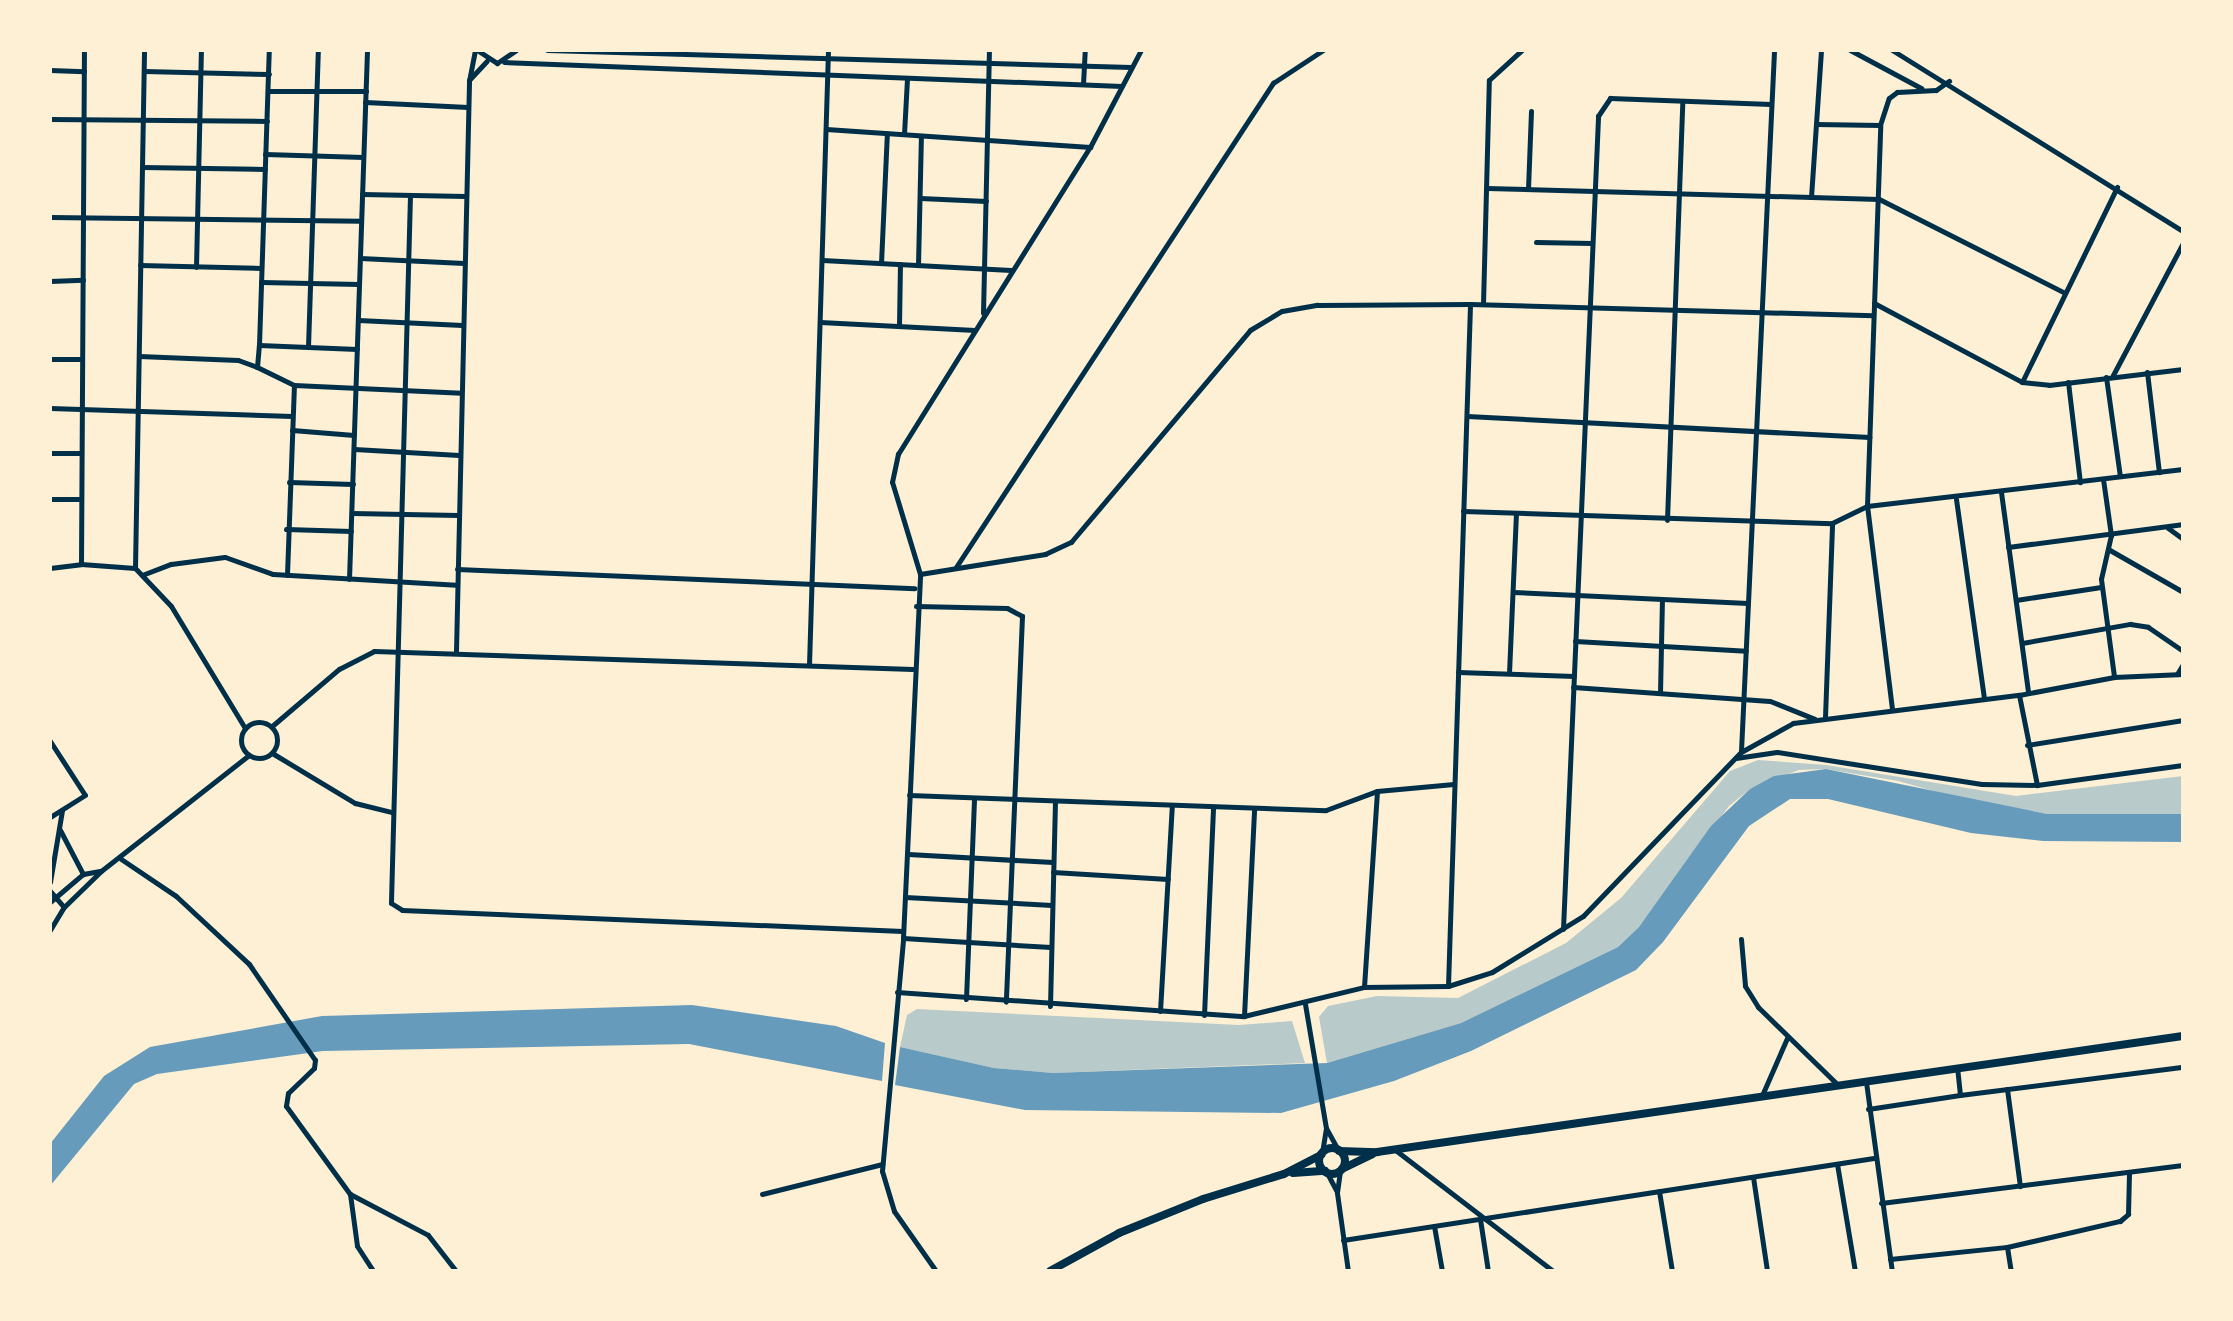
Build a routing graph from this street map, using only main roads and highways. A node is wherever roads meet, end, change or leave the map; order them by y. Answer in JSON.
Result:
{"nodes":[{"id":1,"x":2183,"y":1036,"type":"edge"},
{"id":2,"x":1339,"y":1150,"type":"junction"},
{"id":3,"x":1377,"y":1152,"type":"junction"},
{"id":4,"x":1321,"y":1154,"type":"junction"},
{"id":5,"x":1341,"y":1170,"type":"junction"},
{"id":6,"x":1326,"y":1172,"type":"junction"},
{"id":7,"x":1284,"y":1174,"type":"junction"},
{"id":8,"x":1050,"y":1271,"type":"edge"}],
"edges":[{"from":1,"to":3,"type":"main road"},
{"from":2,"to":3,"type":"main road"},
{"from":2,"to":4,"type":"main road"},
{"from":2,"to":5,"type":"main road"},
{"from":3,"to":5,"type":"main road"},
{"from":4,"to":6,"type":"main road"},
{"from":4,"to":7,"type":"main road"},
{"from":5,"to":6,"type":"main road"},
{"from":6,"to":7,"type":"main road"},
{"from":7,"to":8,"type":"main road"}]}
